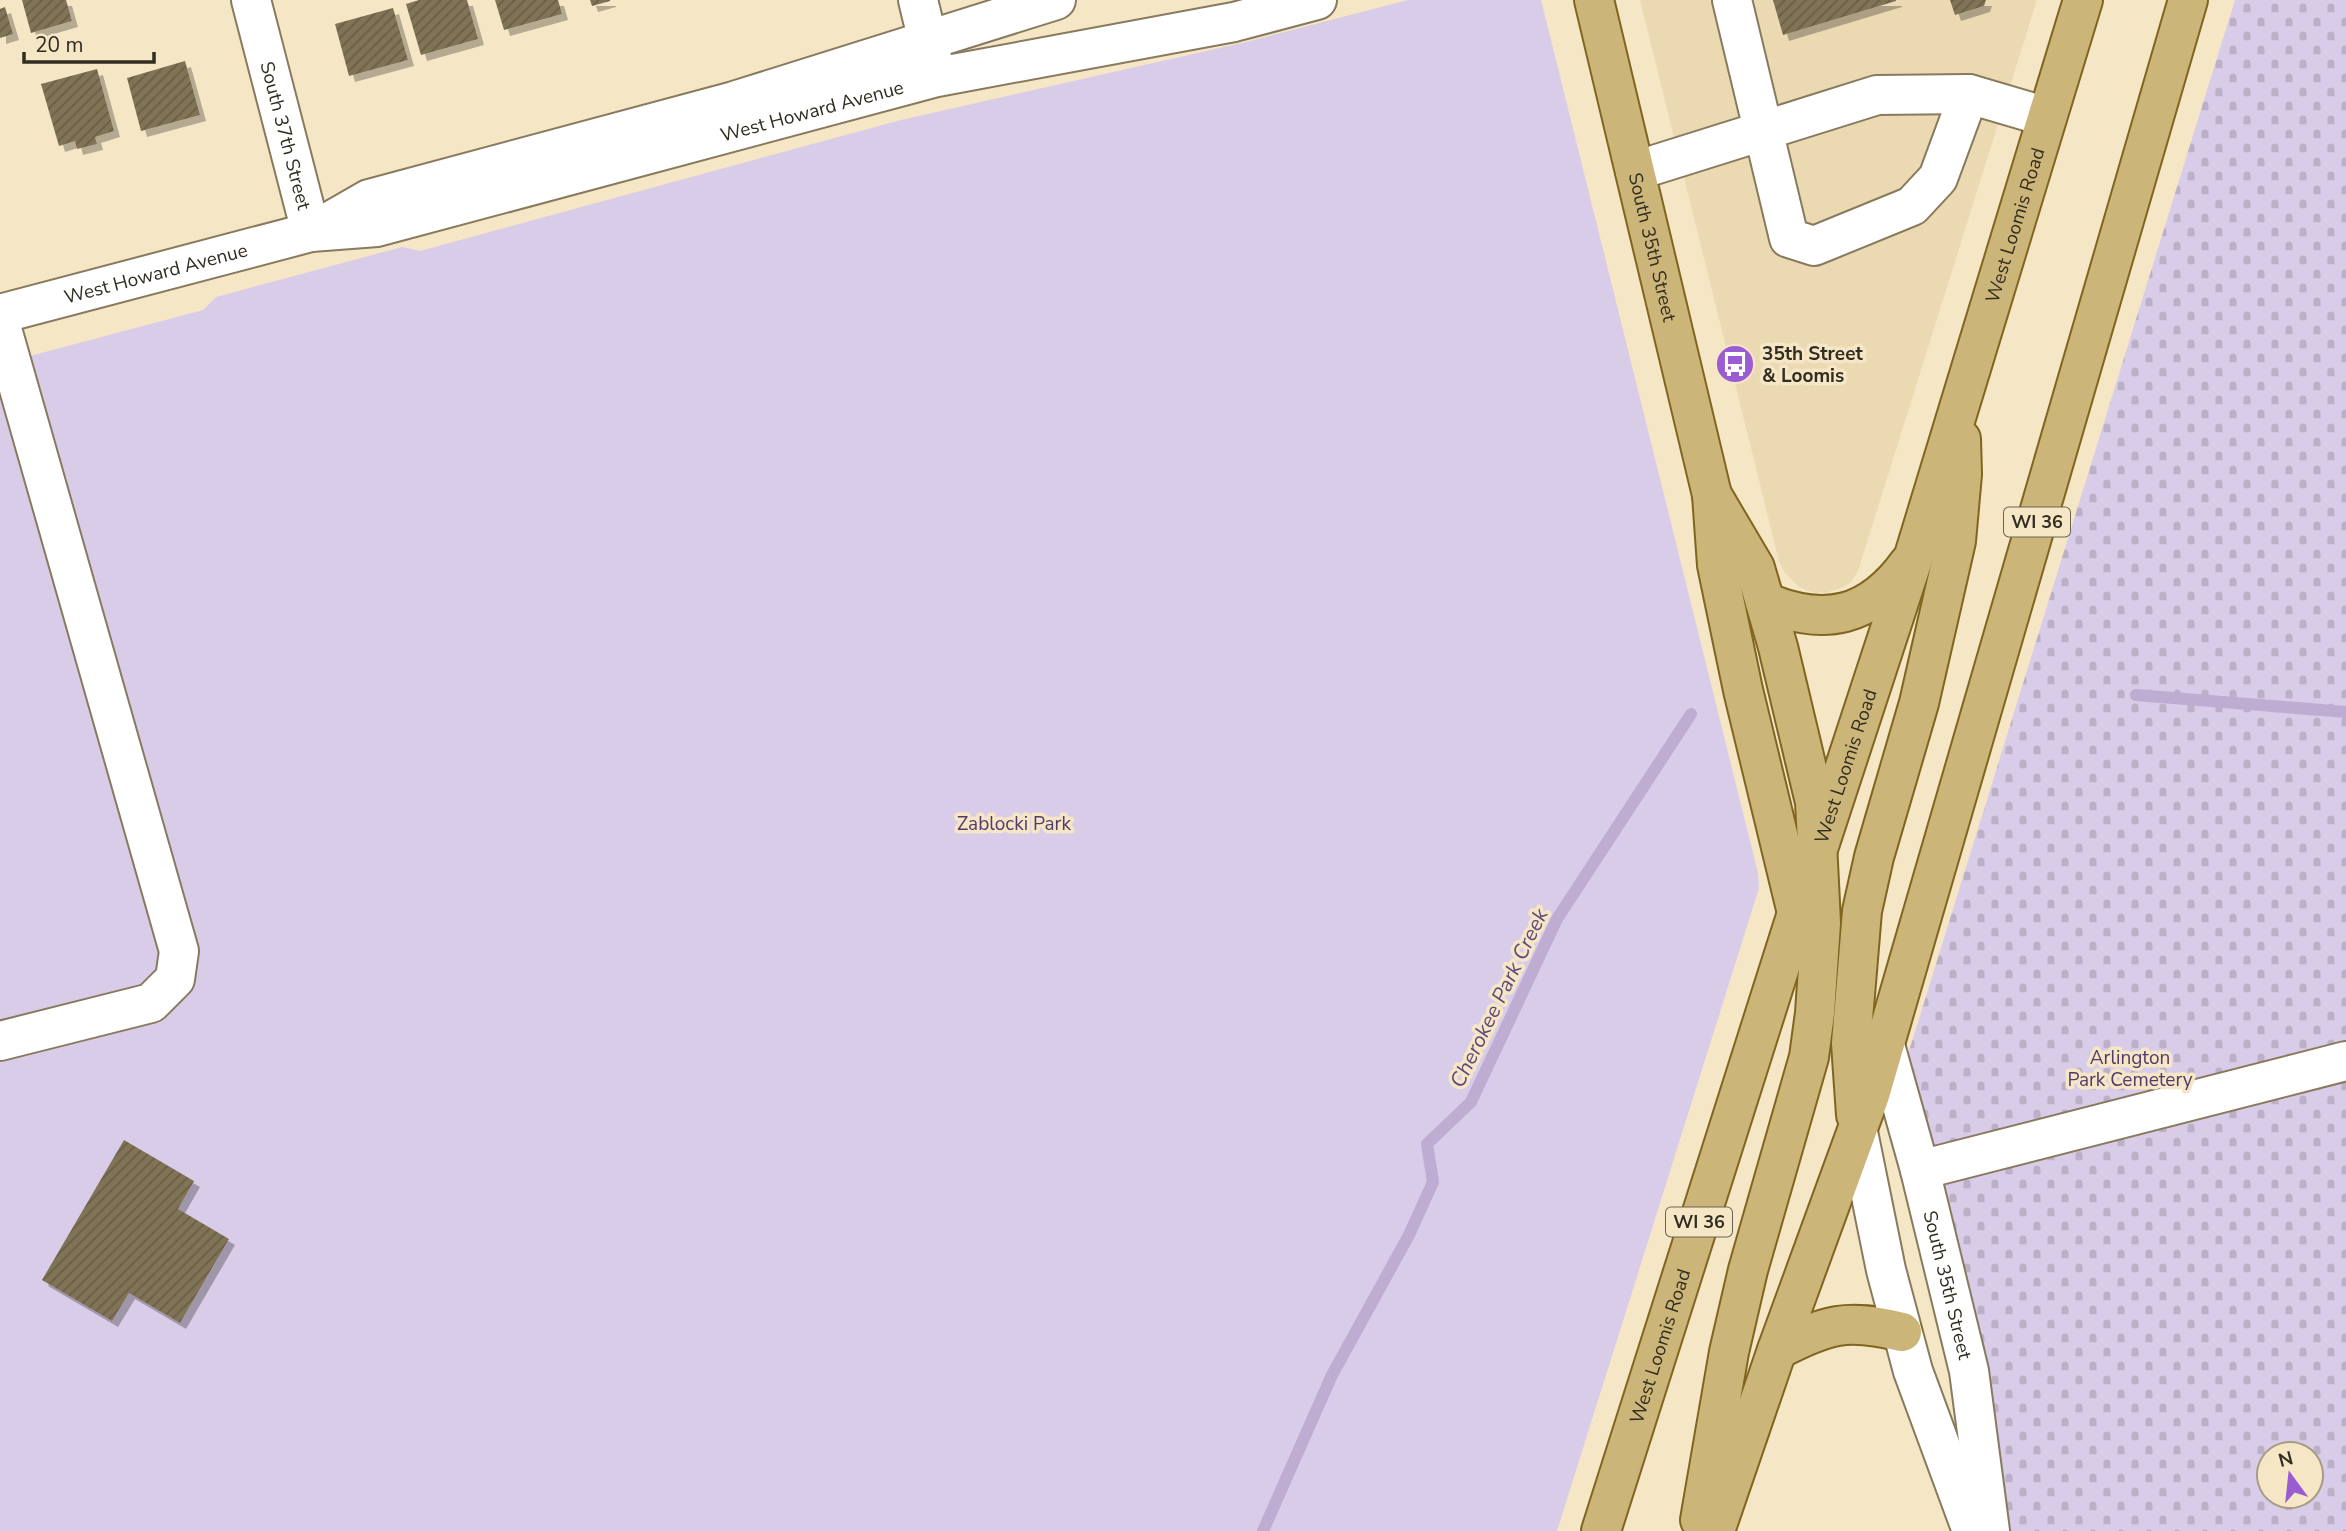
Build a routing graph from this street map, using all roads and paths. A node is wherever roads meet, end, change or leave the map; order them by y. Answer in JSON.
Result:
{"nodes":[{"id":1,"x":251,"y":0,"type":"edge"},
{"id":2,"x":918,"y":0,"type":"edge"},
{"id":3,"x":1056,"y":0,"type":"edge"},
{"id":4,"x":1317,"y":0,"type":"edge"},
{"id":5,"x":1594,"y":0,"type":"edge"},
{"id":6,"x":1732,"y":0,"type":"edge"},
{"id":7,"x":2083,"y":0,"type":"edge"},
{"id":8,"x":2188,"y":0,"type":"edge"},
{"id":9,"x":932,"y":59,"type":"junction"},
{"id":10,"x":1969,"y":94,"type":"junction"},
{"id":11,"x":2047,"y":117,"type":"junction"},
{"id":12,"x":1763,"y":130,"type":"junction"},
{"id":13,"x":1635,"y":172,"type":"junction"},
{"id":14,"x":311,"y":232,"type":"junction"},
{"id":15,"x":0,"y":314,"type":"edge"},
{"id":16,"x":0,"y":322,"type":"edge"},
{"id":17,"x":1960,"y":399,"type":"junction"},
{"id":18,"x":1712,"y":495,"type":"junction"},
{"id":19,"x":1913,"y":559,"type":"junction"},
{"id":20,"x":1765,"y":602,"type":"junction"},
{"id":21,"x":1818,"y":850,"type":"junction"},
{"id":22,"x":1797,"y":912,"type":"junction"},
{"id":23,"x":0,"y":1041,"type":"edge"},
{"id":24,"x":1885,"y":1045,"type":"junction"},
{"id":25,"x":2346,"y":1061,"type":"edge"},
{"id":26,"x":1858,"y":1132,"type":"junction"},
{"id":27,"x":1920,"y":1170,"type":"junction"},
{"id":28,"x":1902,"y":1332,"type":"junction"},
{"id":29,"x":1777,"y":1350,"type":"junction"},
{"id":30,"x":1601,"y":1531,"type":"edge"},
{"id":31,"x":1698,"y":1531,"type":"edge"},
{"id":32,"x":1715,"y":1531,"type":"edge"},
{"id":33,"x":1972,"y":1531,"type":"edge"},
{"id":34,"x":1990,"y":1531,"type":"edge"}],
"edges":[{"from":1,"to":14,"type":"street","name":"South 37th Street"},
{"from":2,"to":9,"type":"street"},
{"from":3,"to":9,"type":"street","name":"West Howard Avenue"},
{"from":4,"to":9,"type":"street","name":"West Howard Avenue"},
{"from":5,"to":13,"type":"main road","name":"South 35th Street"},
{"from":6,"to":12,"type":"street"},
{"from":7,"to":11,"type":"main road","name":"West Loomis Road","number":"WI 36"},
{"from":8,"to":24,"type":"main road","number":"WI 36"},
{"from":9,"to":14,"type":"street","name":"West Howard Avenue"},
{"from":10,"to":11,"type":"street"},
{"from":10,"to":12,"type":"street"},
{"from":10,"to":12,"type":"street"},
{"from":11,"to":17,"type":"main road","name":"West Loomis Road","number":"WI 36"},
{"from":12,"to":13,"type":"street"},
{"from":13,"to":18,"type":"main road","name":"South 35th Street"},
{"from":14,"to":15,"type":"street","name":"West Howard Avenue"},
{"from":16,"to":23,"type":"street"},
{"from":17,"to":19,"type":"main road","name":"West Loomis Road","number":"WI 36"},
{"from":17,"to":26,"type":"main road"},
{"from":18,"to":20,"type":"main road","name":"South 35th Street"},
{"from":18,"to":22,"type":"main road","name":"South 35th Street"},
{"from":19,"to":20,"type":"main road"},
{"from":19,"to":21,"type":"main road","name":"West Loomis Road","number":"WI 36"},
{"from":20,"to":21,"type":"main road","name":"South 35th Street"},
{"from":21,"to":22,"type":"main road","name":"West Loomis Road","number":"WI 36"},
{"from":21,"to":31,"type":"main road","name":"South 35th Street"},
{"from":22,"to":30,"type":"main road","name":"West Loomis Road","number":"WI 36"},
{"from":24,"to":26,"type":"main road","number":"WI 36"},
{"from":24,"to":27,"type":"street","name":"South 35th Street"},
{"from":25,"to":27,"type":"street"},
{"from":26,"to":28,"type":"street"},
{"from":26,"to":29,"type":"main road","number":"WI 36"},
{"from":27,"to":34,"type":"street","name":"South 35th Street"},
{"from":28,"to":29,"type":"main road"},
{"from":28,"to":33,"type":"street"},
{"from":29,"to":32,"type":"main road","number":"WI 36"}]}
